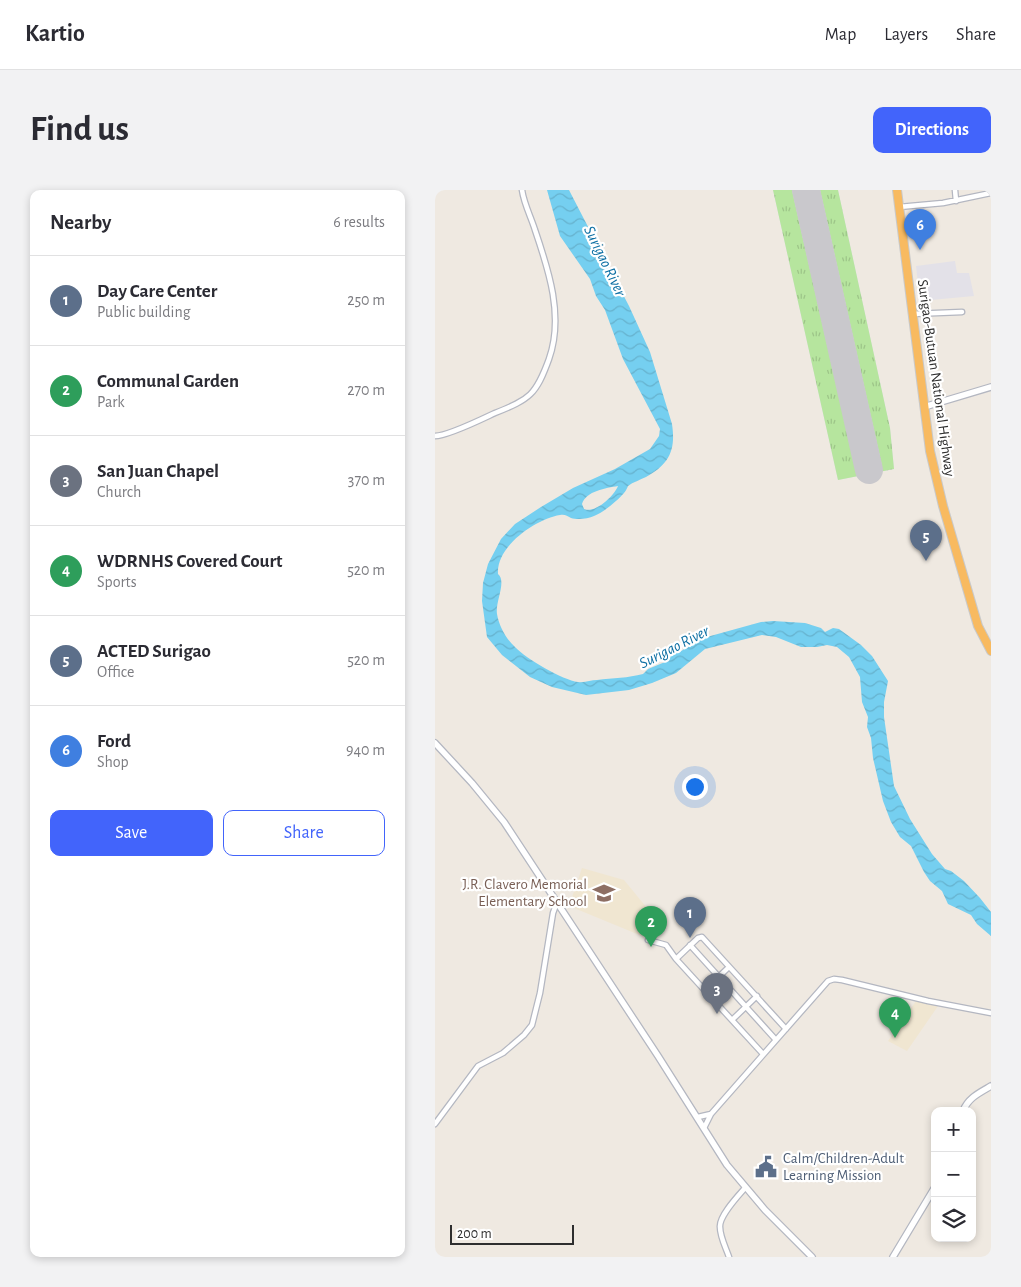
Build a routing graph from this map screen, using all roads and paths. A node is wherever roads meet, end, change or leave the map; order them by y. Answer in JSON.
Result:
{"nodes":[{"id":1,"x":521,"y":190,"type":"edge"},
{"id":2,"x":897,"y":190,"type":"edge"},
{"id":3,"x":955,"y":190,"type":"edge"},
{"id":4,"x":991,"y":193,"type":"edge"},
{"id":5,"x":956,"y":200,"type":"junction"},
{"id":6,"x":899,"y":207,"type":"junction"},
{"id":7,"x":962,"y":312,"type":"dead end"},
{"id":8,"x":912,"y":314,"type":"junction"},
{"id":9,"x":991,"y":387,"type":"edge"},
{"id":10,"x":924,"y":407,"type":"junction"},
{"id":11,"x":435,"y":436,"type":"edge"},
{"id":12,"x":991,"y":651,"type":"edge"},
{"id":13,"x":435,"y":743,"type":"edge"},
{"id":14,"x":557,"y":902,"type":"junction"},
{"id":15,"x":648,"y":940,"type":"dead end"},
{"id":16,"x":690,"y":946,"type":"junction"},
{"id":17,"x":676,"y":959,"type":"junction"},
{"id":18,"x":729,"y":967,"type":"junction"},
{"id":19,"x":718,"y":977,"type":"junction"},
{"id":20,"x":705,"y":990,"type":"junction"},
{"id":21,"x":757,"y":996,"type":"junction"},
{"id":22,"x":745,"y":1008,"type":"junction"},
{"id":23,"x":991,"y":1013,"type":"edge"},
{"id":24,"x":732,"y":1020,"type":"junction"},
{"id":25,"x":786,"y":1029,"type":"junction"},
{"id":26,"x":776,"y":1040,"type":"junction"},
{"id":27,"x":763,"y":1054,"type":"junction"},
{"id":28,"x":991,"y":1086,"type":"edge"},
{"id":29,"x":965,"y":1107,"type":"edge"},
{"id":30,"x":711,"y":1114,"type":"junction"},
{"id":31,"x":698,"y":1117,"type":"junction"},
{"id":32,"x":435,"y":1124,"type":"edge"},
{"id":33,"x":704,"y":1128,"type":"junction"},
{"id":34,"x":745,"y":1188,"type":"junction"},
{"id":35,"x":931,"y":1193,"type":"edge"},
{"id":36,"x":729,"y":1257,"type":"edge"},
{"id":37,"x":812,"y":1257,"type":"edge"},
{"id":38,"x":893,"y":1257,"type":"edge"}],
"edges":[{"from":1,"to":11,"type":"street"},
{"from":2,"to":6,"type":"highway","name":"Surigao-Butuan National Highway"},
{"from":3,"to":5,"type":"street"},
{"from":4,"to":5,"type":"street"},
{"from":5,"to":6,"type":"street"},
{"from":6,"to":8,"type":"highway","name":"Surigao-Butuan National Highway"},
{"from":7,"to":8,"type":"street"},
{"from":8,"to":10,"type":"highway","name":"Surigao-Butuan National Highway"},
{"from":9,"to":10,"type":"street"},
{"from":10,"to":12,"type":"highway","name":"Surigao-Butuan National Highway"},
{"from":13,"to":14,"type":"street"},
{"from":14,"to":31,"type":"street"},
{"from":14,"to":32,"type":"street"},
{"from":15,"to":17,"type":"street"},
{"from":16,"to":17,"type":"street"},
{"from":16,"to":18,"type":"street"},
{"from":16,"to":19,"type":"street"},
{"from":17,"to":20,"type":"street"},
{"from":18,"to":19,"type":"street"},
{"from":18,"to":21,"type":"street"},
{"from":19,"to":20,"type":"street"},
{"from":19,"to":22,"type":"street"},
{"from":20,"to":24,"type":"street"},
{"from":21,"to":22,"type":"street"},
{"from":21,"to":25,"type":"street"},
{"from":22,"to":24,"type":"street"},
{"from":22,"to":26,"type":"street"},
{"from":23,"to":25,"type":"street"},
{"from":24,"to":27,"type":"street"},
{"from":25,"to":26,"type":"street"},
{"from":26,"to":27,"type":"street"},
{"from":27,"to":30,"type":"street"},
{"from":28,"to":29,"type":"street"},
{"from":30,"to":31,"type":"street"},
{"from":30,"to":33,"type":"street"},
{"from":31,"to":33,"type":"street"},
{"from":33,"to":34,"type":"street"},
{"from":34,"to":36,"type":"street"},
{"from":34,"to":37,"type":"street"},
{"from":35,"to":38,"type":"street"}]}
